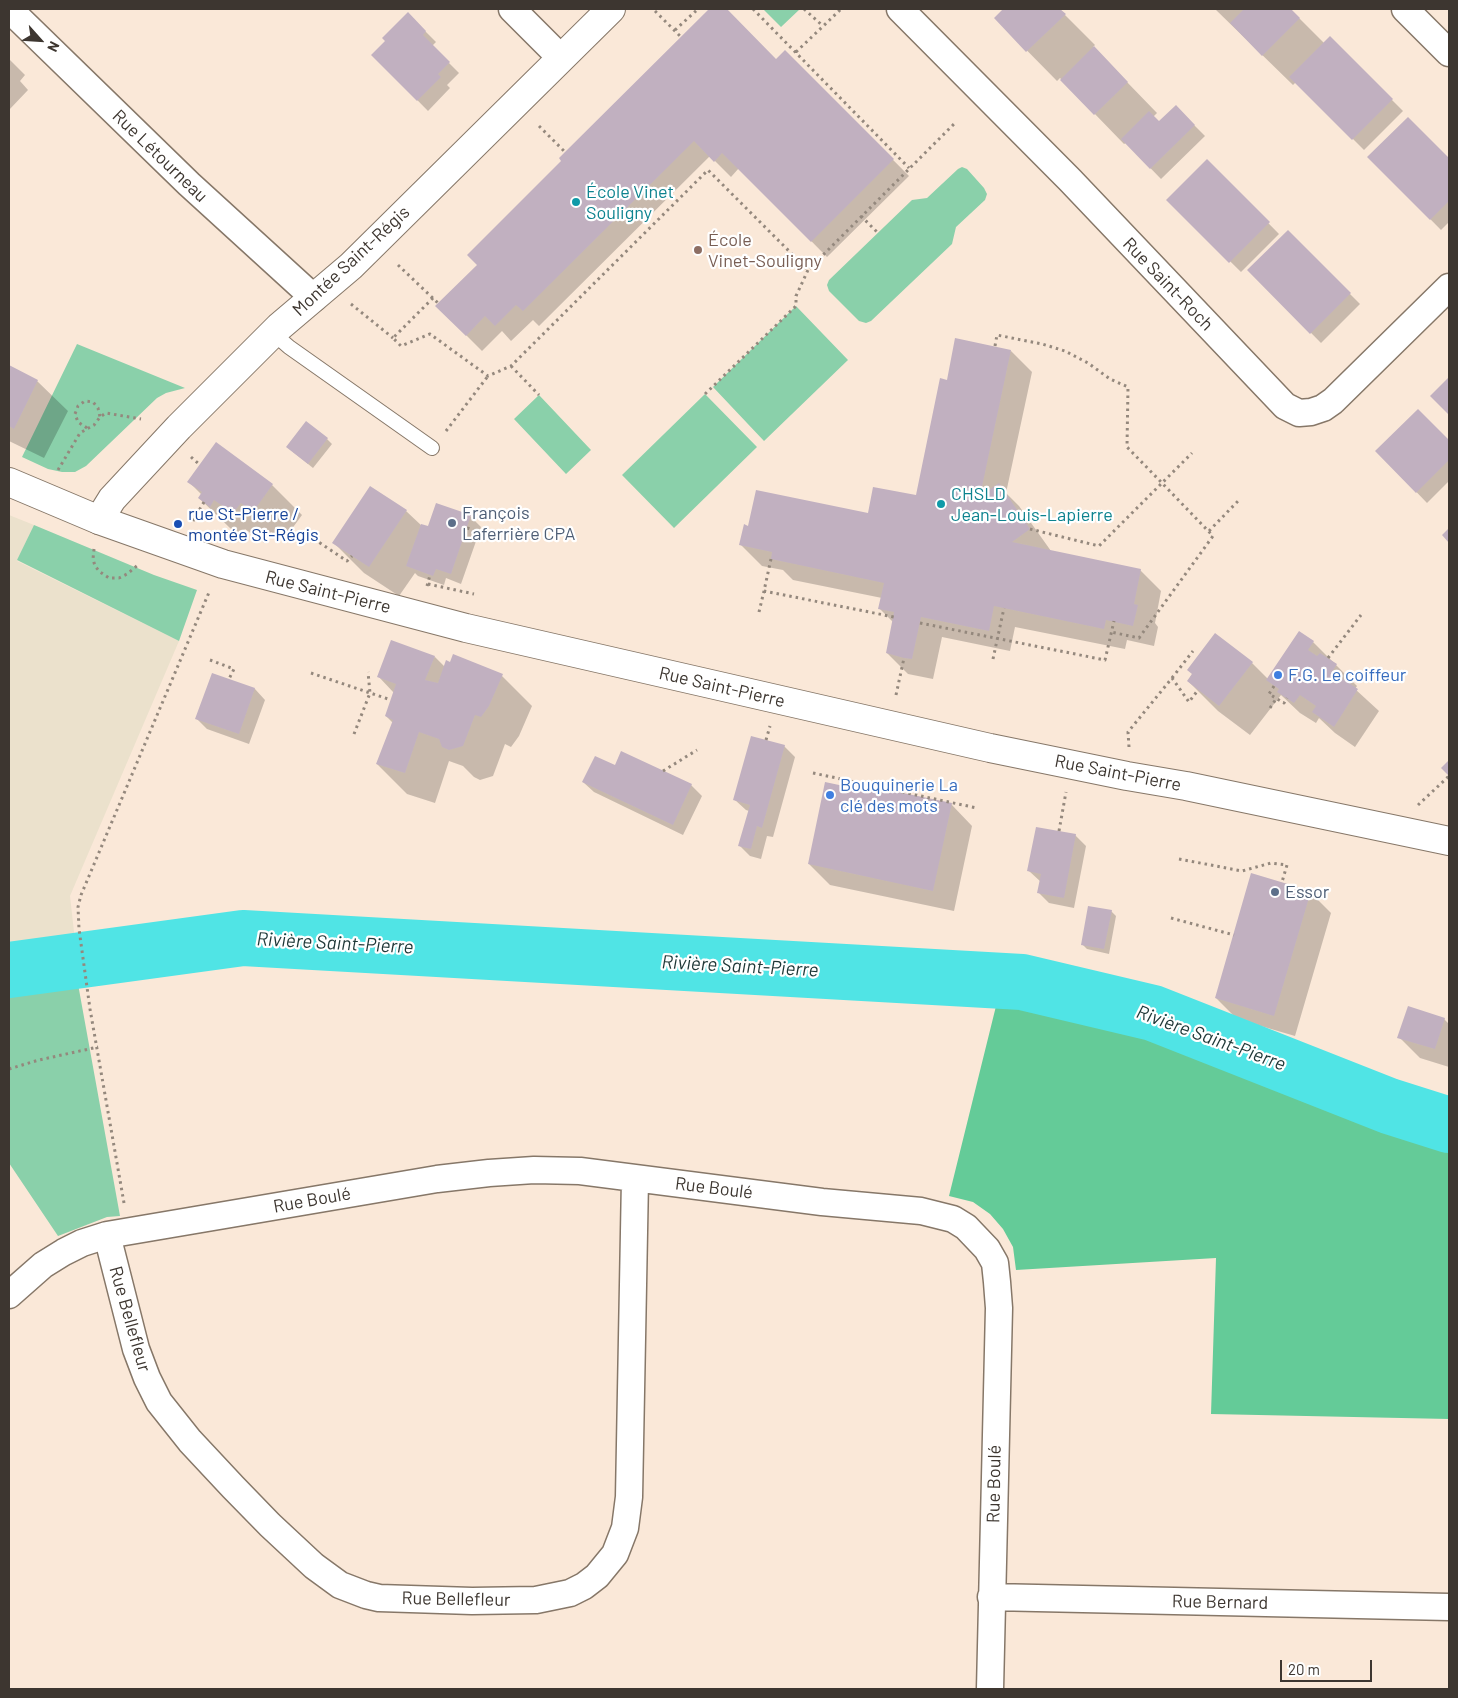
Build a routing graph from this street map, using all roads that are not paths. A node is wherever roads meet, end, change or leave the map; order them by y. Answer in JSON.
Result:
{"nodes":[{"id":1,"x":9,"y":9,"type":"edge"},
{"id":2,"x":512,"y":9,"type":"edge"},
{"id":3,"x":611,"y":9,"type":"edge"},
{"id":4,"x":900,"y":9,"type":"edge"},
{"id":5,"x":1406,"y":9,"type":"edge"},
{"id":6,"x":1449,"y":53,"type":"edge"},
{"id":7,"x":561,"y":58,"type":"junction"},
{"id":8,"x":1449,"y":287,"type":"edge"},
{"id":9,"x":314,"y":298,"type":"junction"},
{"id":10,"x":273,"y":333,"type":"junction"},
{"id":11,"x":432,"y":448,"type":"dead end"},
{"id":12,"x":11,"y":489,"type":"edge"},
{"id":13,"x":97,"y":533,"type":"junction"},
{"id":14,"x":1449,"y":841,"type":"edge"},
{"id":15,"x":635,"y":1179,"type":"junction"},
{"id":16,"x":107,"y":1235,"type":"junction"},
{"id":17,"x":9,"y":1296,"type":"edge"},
{"id":18,"x":992,"y":1597,"type":"junction"},
{"id":19,"x":1449,"y":1607,"type":"edge"},
{"id":20,"x":990,"y":1689,"type":"edge"}],
"edges":[{"from":1,"to":9,"type":"street","name":"Rue Létourneau"},
{"from":2,"to":7,"type":"street"},
{"from":3,"to":7,"type":"main road","name":"Montée Saint-Régis"},
{"from":4,"to":8,"type":"street","name":"Rue Saint-Roch"},
{"from":5,"to":6,"type":"street"},
{"from":7,"to":9,"type":"main road","name":"Montée Saint-Régis"},
{"from":9,"to":10,"type":"main road","name":"Montée Saint-Régis"},
{"from":10,"to":11,"type":"lane"},
{"from":10,"to":13,"type":"main road","name":"Montée Saint-Régis"},
{"from":12,"to":13,"type":"main road","name":"Rue Saint-Pierre"},
{"from":13,"to":14,"type":"main road","name":"Rue Saint-Pierre"},
{"from":15,"to":16,"type":"street","name":"Rue Boulé"},
{"from":15,"to":16,"type":"street","name":"Rue Bellefleur"},
{"from":15,"to":18,"type":"street","name":"Rue Boulé"},
{"from":16,"to":17,"type":"street","name":"Rue Boulé"},
{"from":18,"to":19,"type":"street","name":"Rue Bernard"},
{"from":18,"to":20,"type":"street","name":"Rue Boulé"}]}
